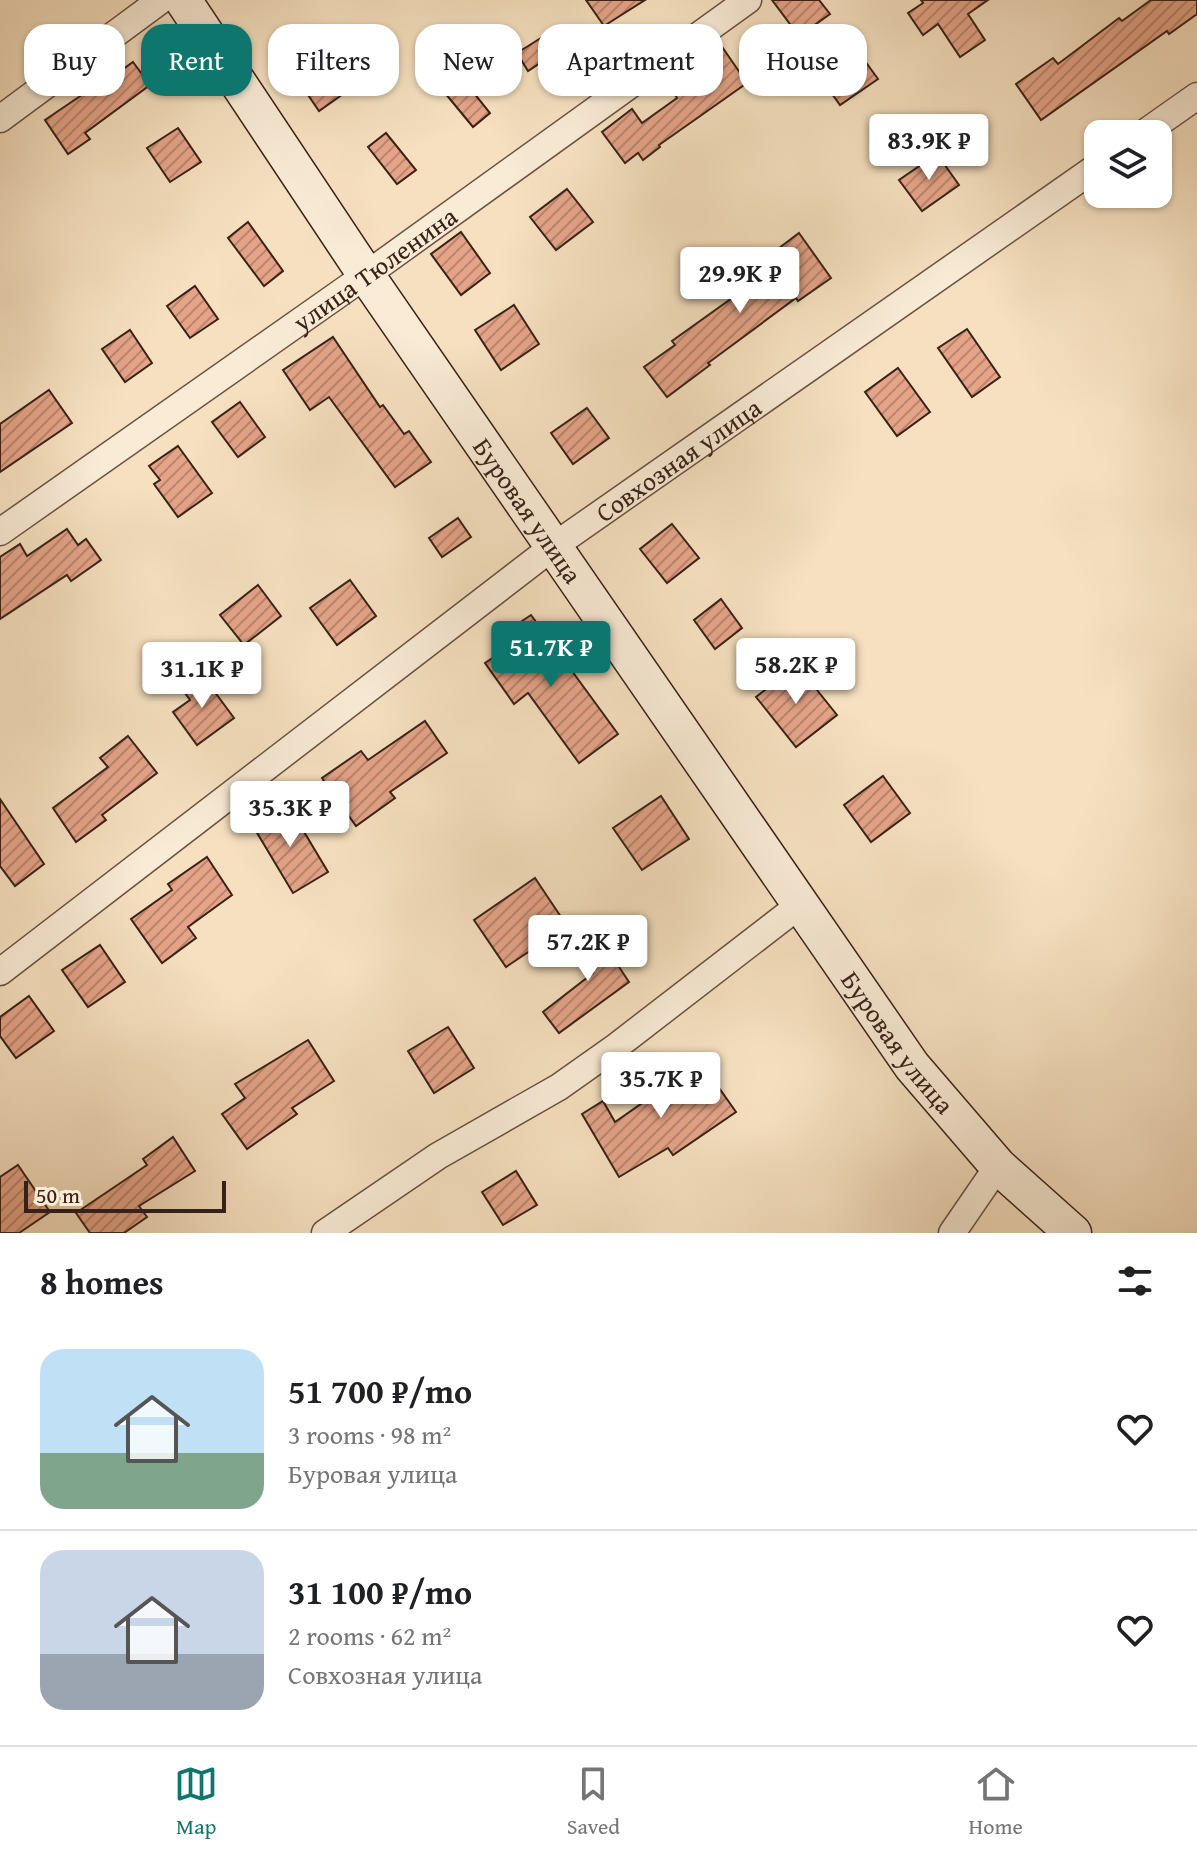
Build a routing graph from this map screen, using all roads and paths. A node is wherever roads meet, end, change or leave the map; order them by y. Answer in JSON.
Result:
{"nodes":[{"id":1,"x":161,"y":0,"type":"edge"},
{"id":2,"x":183,"y":0,"type":"edge"},
{"id":3,"x":748,"y":0,"type":"edge"},
{"id":4,"x":1197,"y":96,"type":"edge"},
{"id":5,"x":0,"y":119,"type":"edge"},
{"id":6,"x":1163,"y":120,"type":"edge"},
{"id":7,"x":1084,"y":176,"type":"edge"},
{"id":8,"x":366,"y":275,"type":"junction"},
{"id":9,"x":0,"y":532,"type":"edge"},
{"id":10,"x":554,"y":546,"type":"junction"},
{"id":11,"x":801,"y":904,"type":"junction"},
{"id":12,"x":0,"y":972,"type":"edge"},
{"id":13,"x":998,"y":1166,"type":"junction"},
{"id":14,"x":325,"y":1233,"type":"edge"},
{"id":15,"x":952,"y":1233,"type":"edge"},
{"id":16,"x":1073,"y":1233,"type":"edge"}],
"edges":[{"from":1,"to":5,"type":"street"},
{"from":2,"to":8,"type":"main road","name":"Буровая улица"},
{"from":3,"to":8,"type":"street","name":"улица Тюленина"},
{"from":4,"to":6,"type":"street"},
{"from":7,"to":10,"type":"street","name":"Совхозная улица"},
{"from":8,"to":9,"type":"street","name":"улица Тюленина"},
{"from":8,"to":10,"type":"main road","name":"Буровая улица"},
{"from":10,"to":11,"type":"main road","name":"Буровая улица"},
{"from":10,"to":12,"type":"street","name":"Совхозная улица"},
{"from":11,"to":13,"type":"main road","name":"Буровая улица"},
{"from":11,"to":14,"type":"street"},
{"from":13,"to":15,"type":"street"},
{"from":13,"to":16,"type":"main road","name":"Буровая улица"}]}
